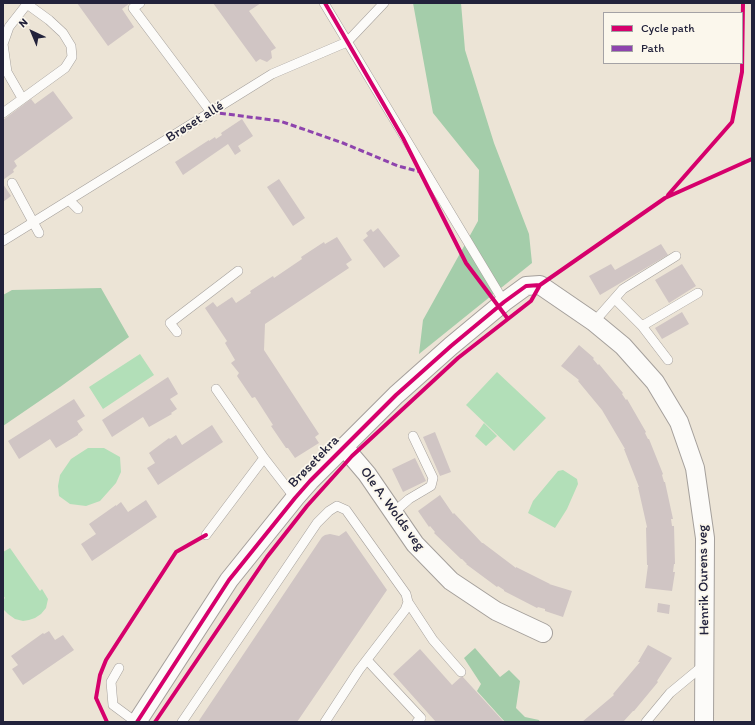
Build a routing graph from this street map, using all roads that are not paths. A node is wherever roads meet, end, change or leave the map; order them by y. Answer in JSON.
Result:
{"nodes":[{"id":1,"x":26,"y":3,"type":"edge"},
{"id":2,"x":140,"y":3,"type":"edge"},
{"id":3,"x":324,"y":3,"type":"edge"},
{"id":4,"x":384,"y":3,"type":"edge"},
{"id":5,"x":347,"y":42,"type":"junction"},
{"id":6,"x":3,"y":44,"type":"edge"},
{"id":7,"x":22,"y":98,"type":"junction"},
{"id":8,"x":211,"y":112,"type":"junction"},
{"id":9,"x":3,"y":113,"type":"edge"},
{"id":10,"x":12,"y":183,"type":"dead end"},
{"id":11,"x":69,"y":200,"type":"junction"},
{"id":12,"x":78,"y":209,"type":"dead end"},
{"id":13,"x":33,"y":222,"type":"junction"},
{"id":14,"x":39,"y":233,"type":"dead end"},
{"id":15,"x":3,"y":242,"type":"edge"},
{"id":16,"x":676,"y":256,"type":"dead end"},
{"id":17,"x":238,"y":271,"type":"dead end"},
{"id":18,"x":540,"y":285,"type":"joint"},
{"id":19,"x":698,"y":293,"type":"dead end"},
{"id":20,"x":615,"y":299,"type":"junction"},
{"id":21,"x":504,"y":302,"type":"junction"},
{"id":22,"x":594,"y":322,"type":"junction"},
{"id":23,"x":642,"y":326,"type":"junction"},
{"id":24,"x":177,"y":332,"type":"dead end"},
{"id":25,"x":668,"y":360,"type":"dead end"},
{"id":26,"x":216,"y":389,"type":"dead end"},
{"id":27,"x":413,"y":436,"type":"dead end"},
{"id":28,"x":344,"y":447,"type":"junction"},
{"id":29,"x":264,"y":458,"type":"junction"},
{"id":30,"x":295,"y":498,"type":"junction"},
{"id":31,"x":393,"y":513,"type":"junction"},
{"id":32,"x":206,"y":535,"type":"dead end"},
{"id":33,"x":408,"y":602,"type":"junction"},
{"id":34,"x":543,"y":633,"type":"dead end"},
{"id":35,"x":367,"y":660,"type":"junction"},
{"id":36,"x":705,"y":664,"type":"junction"},
{"id":37,"x":119,"y":668,"type":"dead end"},
{"id":38,"x":461,"y":672,"type":"dead end"},
{"id":39,"x":136,"y":722,"type":"edge"},
{"id":40,"x":182,"y":722,"type":"edge"},
{"id":41,"x":325,"y":722,"type":"edge"},
{"id":42,"x":417,"y":722,"type":"edge"},
{"id":43,"x":646,"y":722,"type":"edge"},
{"id":44,"x":704,"y":722,"type":"edge"}],
"edges":[{"from":1,"to":6,"type":"lane"},
{"from":1,"to":7,"type":"lane"},
{"from":2,"to":8,"type":"lane"},
{"from":3,"to":5,"type":"lane"},
{"from":4,"to":5,"type":"lane","name":"Brøset allé"},
{"from":5,"to":8,"type":"lane","name":"Brøset allé"},
{"from":5,"to":21,"type":"lane"},
{"from":6,"to":7,"type":"lane"},
{"from":7,"to":9,"type":"lane"},
{"from":8,"to":11,"type":"lane","name":"Brøset allé"},
{"from":10,"to":13,"type":"lane"},
{"from":11,"to":12,"type":"lane"},
{"from":11,"to":13,"type":"lane","name":"Brøset allé"},
{"from":13,"to":14,"type":"lane"},
{"from":13,"to":15,"type":"lane","name":"Brøset allé"},
{"from":16,"to":20,"type":"lane"},
{"from":17,"to":24,"type":"lane"},
{"from":18,"to":21,"type":"street","name":"Brøsetekra"},
{"from":18,"to":22,"type":"street","name":"Henrik Ourens veg"},
{"from":19,"to":23,"type":"lane"},
{"from":20,"to":22,"type":"lane"},
{"from":20,"to":23,"type":"lane"},
{"from":21,"to":28,"type":"street","name":"Brøsetekra"},
{"from":22,"to":36,"type":"street","name":"Henrik Ourens veg"},
{"from":23,"to":25,"type":"lane"},
{"from":26,"to":29,"type":"lane","name":"Brøsetekra"},
{"from":27,"to":31,"type":"lane"},
{"from":28,"to":30,"type":"street","name":"Brøsetekra"},
{"from":28,"to":31,"type":"street","name":"Ole A. Wolds veg"},
{"from":29,"to":30,"type":"lane","name":"Brøsetekra"},
{"from":29,"to":32,"type":"lane"},
{"from":30,"to":39,"type":"street","name":"Brøsetekra"},
{"from":31,"to":34,"type":"street","name":"Ole A. Wolds veg"},
{"from":33,"to":35,"type":"lane"},
{"from":33,"to":38,"type":"lane"},
{"from":33,"to":40,"type":"lane"},
{"from":35,"to":41,"type":"lane"},
{"from":35,"to":42,"type":"lane"},
{"from":36,"to":43,"type":"lane"},
{"from":36,"to":44,"type":"street","name":"Henrik Ourens veg"},
{"from":37,"to":39,"type":"lane","name":"Brøsetekra"}]}
